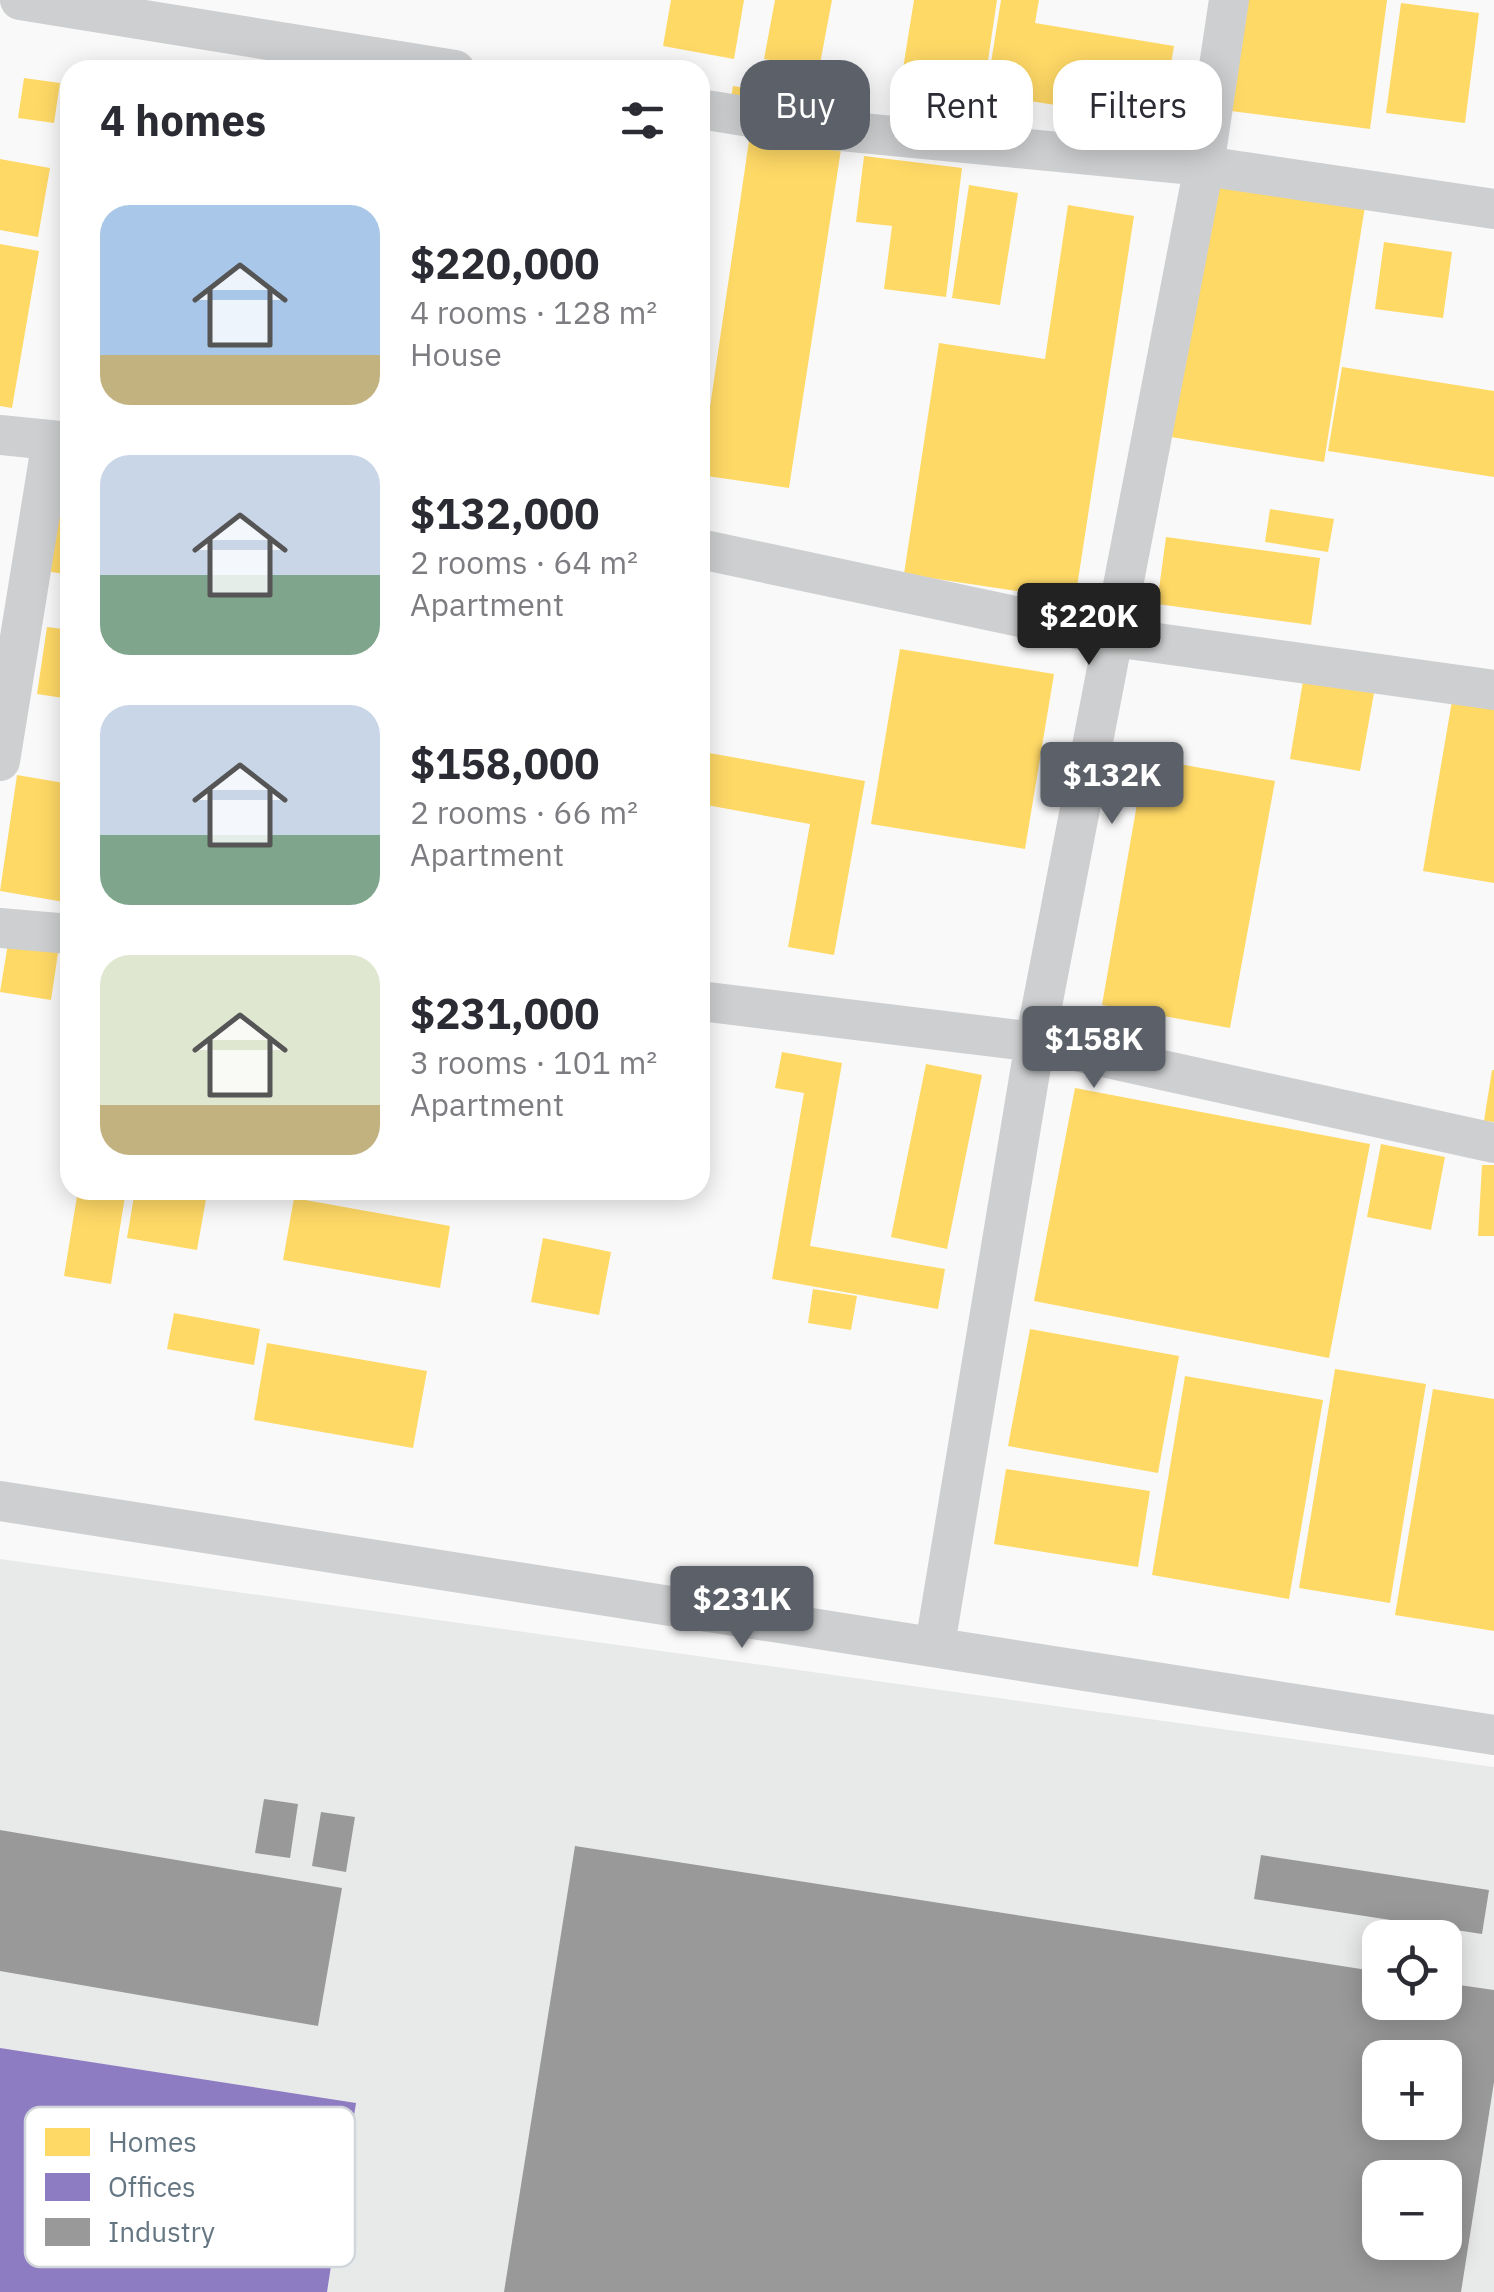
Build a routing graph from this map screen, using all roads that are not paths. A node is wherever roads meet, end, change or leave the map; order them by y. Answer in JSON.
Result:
{"nodes":[{"id":1,"x":20,"y":0,"type":"edge"},
{"id":2,"x":1229,"y":0,"type":"edge"},
{"id":3,"x":393,"y":60,"type":"edge"},
{"id":4,"x":710,"y":111,"type":"edge"},
{"id":5,"x":1204,"y":166,"type":"junction"},
{"id":6,"x":1494,"y":209,"type":"edge"},
{"id":7,"x":0,"y":434,"type":"edge"},
{"id":8,"x":60,"y":441,"type":"edge"},
{"id":9,"x":60,"y":446,"type":"edge"},
{"id":10,"x":710,"y":551,"type":"edge"},
{"id":11,"x":1114,"y":638,"type":"junction"},
{"id":12,"x":1494,"y":690,"type":"edge"},
{"id":13,"x":0,"y":761,"type":"edge"},
{"id":14,"x":0,"y":928,"type":"edge"},
{"id":15,"x":60,"y":933,"type":"edge"},
{"id":16,"x":710,"y":1002,"type":"edge"},
{"id":17,"x":1035,"y":1042,"type":"junction"},
{"id":18,"x":1494,"y":1144,"type":"edge"},
{"id":19,"x":0,"y":1502,"type":"edge"},
{"id":20,"x":935,"y":1645,"type":"junction"},
{"id":21,"x":1494,"y":1735,"type":"edge"}],
"edges":[{"from":1,"to":3,"type":"street"},
{"from":2,"to":5,"type":"street"},
{"from":4,"to":5,"type":"street"},
{"from":5,"to":6,"type":"street"},
{"from":5,"to":11,"type":"street"},
{"from":7,"to":8,"type":"street"},
{"from":9,"to":13,"type":"street"},
{"from":10,"to":11,"type":"street"},
{"from":11,"to":12,"type":"street"},
{"from":11,"to":17,"type":"street"},
{"from":14,"to":15,"type":"street"},
{"from":16,"to":17,"type":"street"},
{"from":17,"to":18,"type":"street"},
{"from":17,"to":20,"type":"street"},
{"from":19,"to":20,"type":"street"},
{"from":20,"to":21,"type":"street"}]}
